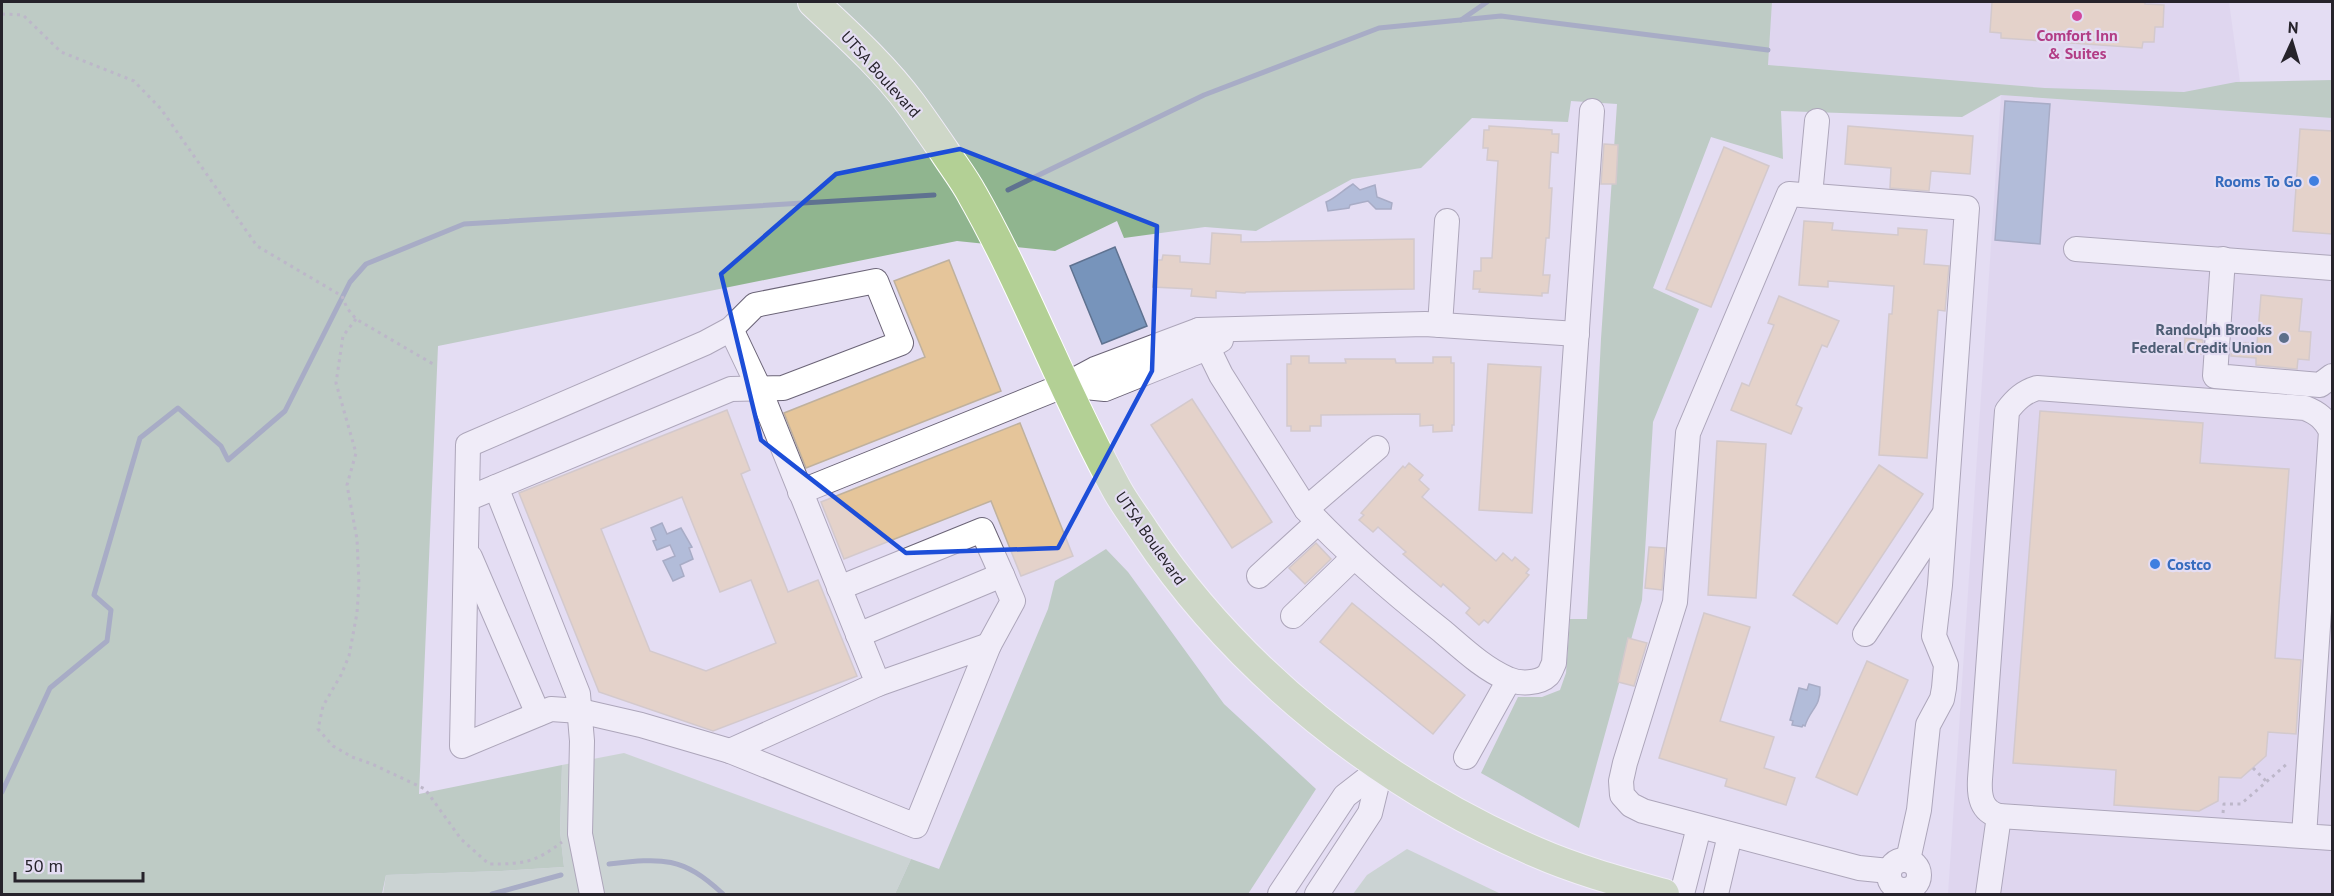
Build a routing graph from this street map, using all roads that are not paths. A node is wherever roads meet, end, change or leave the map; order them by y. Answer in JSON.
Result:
{"nodes":[{"id":1,"x":813,"y":2,"type":"edge"},
{"id":2,"x":1592,"y":111,"type":"dead end"},
{"id":3,"x":1817,"y":121,"type":"dead end"},
{"id":4,"x":1810,"y":195,"type":"junction"},
{"id":5,"x":1447,"y":220,"type":"dead end"},
{"id":6,"x":2076,"y":249,"type":"dead end"},
{"id":7,"x":2223,"y":260,"type":"junction"},
{"id":8,"x":2332,"y":268,"type":"edge"},
{"id":9,"x":1440,"y":325,"type":"junction"},
{"id":10,"x":732,"y":329,"type":"junction"},
{"id":11,"x":1577,"y":334,"type":"junction"},
{"id":12,"x":1203,"y":339,"type":"junction"},
{"id":13,"x":2332,"y":376,"type":"edge"},
{"id":14,"x":1065,"y":385,"type":"junction"},
{"id":15,"x":759,"y":388,"type":"junction"},
{"id":16,"x":1377,"y":448,"type":"dead end"},
{"id":17,"x":496,"y":487,"type":"junction"},
{"id":18,"x":800,"y":492,"type":"junction"},
{"id":19,"x":467,"y":499,"type":"junction"},
{"id":20,"x":1945,"y":513,"type":"junction"},
{"id":21,"x":1312,"y":515,"type":"junction"},
{"id":22,"x":466,"y":549,"type":"junction"},
{"id":23,"x":1354,"y":557,"type":"junction"},
{"id":24,"x":1002,"y":575,"type":"junction"},
{"id":25,"x":1259,"y":576,"type":"dead end"},
{"id":26,"x":839,"y":588,"type":"junction"},
{"id":27,"x":1293,"y":616,"type":"dead end"},
{"id":28,"x":2325,"y":627,"type":"edge"},
{"id":29,"x":1865,"y":634,"type":"dead end"},
{"id":30,"x":858,"y":635,"type":"junction"},
{"id":31,"x":989,"y":645,"type":"junction"},
{"id":32,"x":1509,"y":680,"type":"junction"},
{"id":33,"x":878,"y":684,"type":"junction"},
{"id":34,"x":580,"y":711,"type":"junction"},
{"id":35,"x":538,"y":714,"type":"junction"},
{"id":36,"x":730,"y":751,"type":"junction"},
{"id":37,"x":1466,"y":757,"type":"dead end"},
{"id":38,"x":1381,"y":768,"type":"junction"},
{"id":39,"x":1999,"y":816,"type":"junction"},
{"id":40,"x":1699,"y":827,"type":"junction"},
{"id":41,"x":1730,"y":835,"type":"junction"},
{"id":42,"x":2304,"y":836,"type":"junction"},
{"id":43,"x":2332,"y":838,"type":"edge"},
{"id":44,"x":1899,"y":879,"type":"edge"},
{"id":45,"x":592,"y":894,"type":"edge"},
{"id":46,"x":1280,"y":894,"type":"edge"},
{"id":47,"x":1317,"y":894,"type":"edge"},
{"id":48,"x":1664,"y":894,"type":"edge"},
{"id":49,"x":1682,"y":894,"type":"edge"},
{"id":50,"x":1716,"y":894,"type":"edge"},
{"id":51,"x":1988,"y":894,"type":"edge"}],
"edges":[{"from":1,"to":14,"type":"main road","name":"UTSA Boulevard"},
{"from":2,"to":11,"type":"street"},
{"from":3,"to":4,"type":"street"},
{"from":4,"to":20,"type":"street"},
{"from":4,"to":40,"type":"street"},
{"from":5,"to":9,"type":"street"},
{"from":6,"to":7,"type":"street"},
{"from":7,"to":8,"type":"street"},
{"from":7,"to":13,"type":"street"},
{"from":9,"to":11,"type":"street"},
{"from":9,"to":12,"type":"street"},
{"from":10,"to":15,"type":"street"},
{"from":10,"to":15,"type":"street"},
{"from":10,"to":19,"type":"street"},
{"from":11,"to":32,"type":"street"},
{"from":12,"to":14,"type":"street"},
{"from":12,"to":21,"type":"street"},
{"from":14,"to":18,"type":"street"},
{"from":14,"to":38,"type":"main road","name":"UTSA Boulevard"},
{"from":15,"to":17,"type":"street"},
{"from":15,"to":18,"type":"street"},
{"from":16,"to":21,"type":"street"},
{"from":17,"to":19,"type":"street"},
{"from":17,"to":34,"type":"street"},
{"from":18,"to":26,"type":"street"},
{"from":19,"to":22,"type":"street"},
{"from":20,"to":29,"type":"street"},
{"from":20,"to":44,"type":"street"},
{"from":21,"to":23,"type":"street"},
{"from":21,"to":25,"type":"street"},
{"from":22,"to":35,"type":"street"},
{"from":22,"to":35,"type":"street"},
{"from":23,"to":27,"type":"street"},
{"from":23,"to":32,"type":"street"},
{"from":24,"to":26,"type":"street"},
{"from":24,"to":30,"type":"street"},
{"from":24,"to":31,"type":"street"},
{"from":26,"to":30,"type":"street"},
{"from":28,"to":39,"type":"street"},
{"from":28,"to":42,"type":"street"},
{"from":30,"to":33,"type":"street"},
{"from":31,"to":33,"type":"street"},
{"from":31,"to":36,"type":"street"},
{"from":32,"to":37,"type":"street"},
{"from":33,"to":36,"type":"street"},
{"from":34,"to":35,"type":"street"},
{"from":34,"to":36,"type":"street"},
{"from":34,"to":45,"type":"street"},
{"from":38,"to":46,"type":"street"},
{"from":38,"to":47,"type":"street"},
{"from":38,"to":48,"type":"main road","name":"UTSA Boulevard"},
{"from":39,"to":42,"type":"street"},
{"from":39,"to":51,"type":"street"},
{"from":40,"to":41,"type":"street"},
{"from":40,"to":49,"type":"street"},
{"from":41,"to":44,"type":"street"},
{"from":41,"to":50,"type":"street"},
{"from":42,"to":43,"type":"street"}]}
